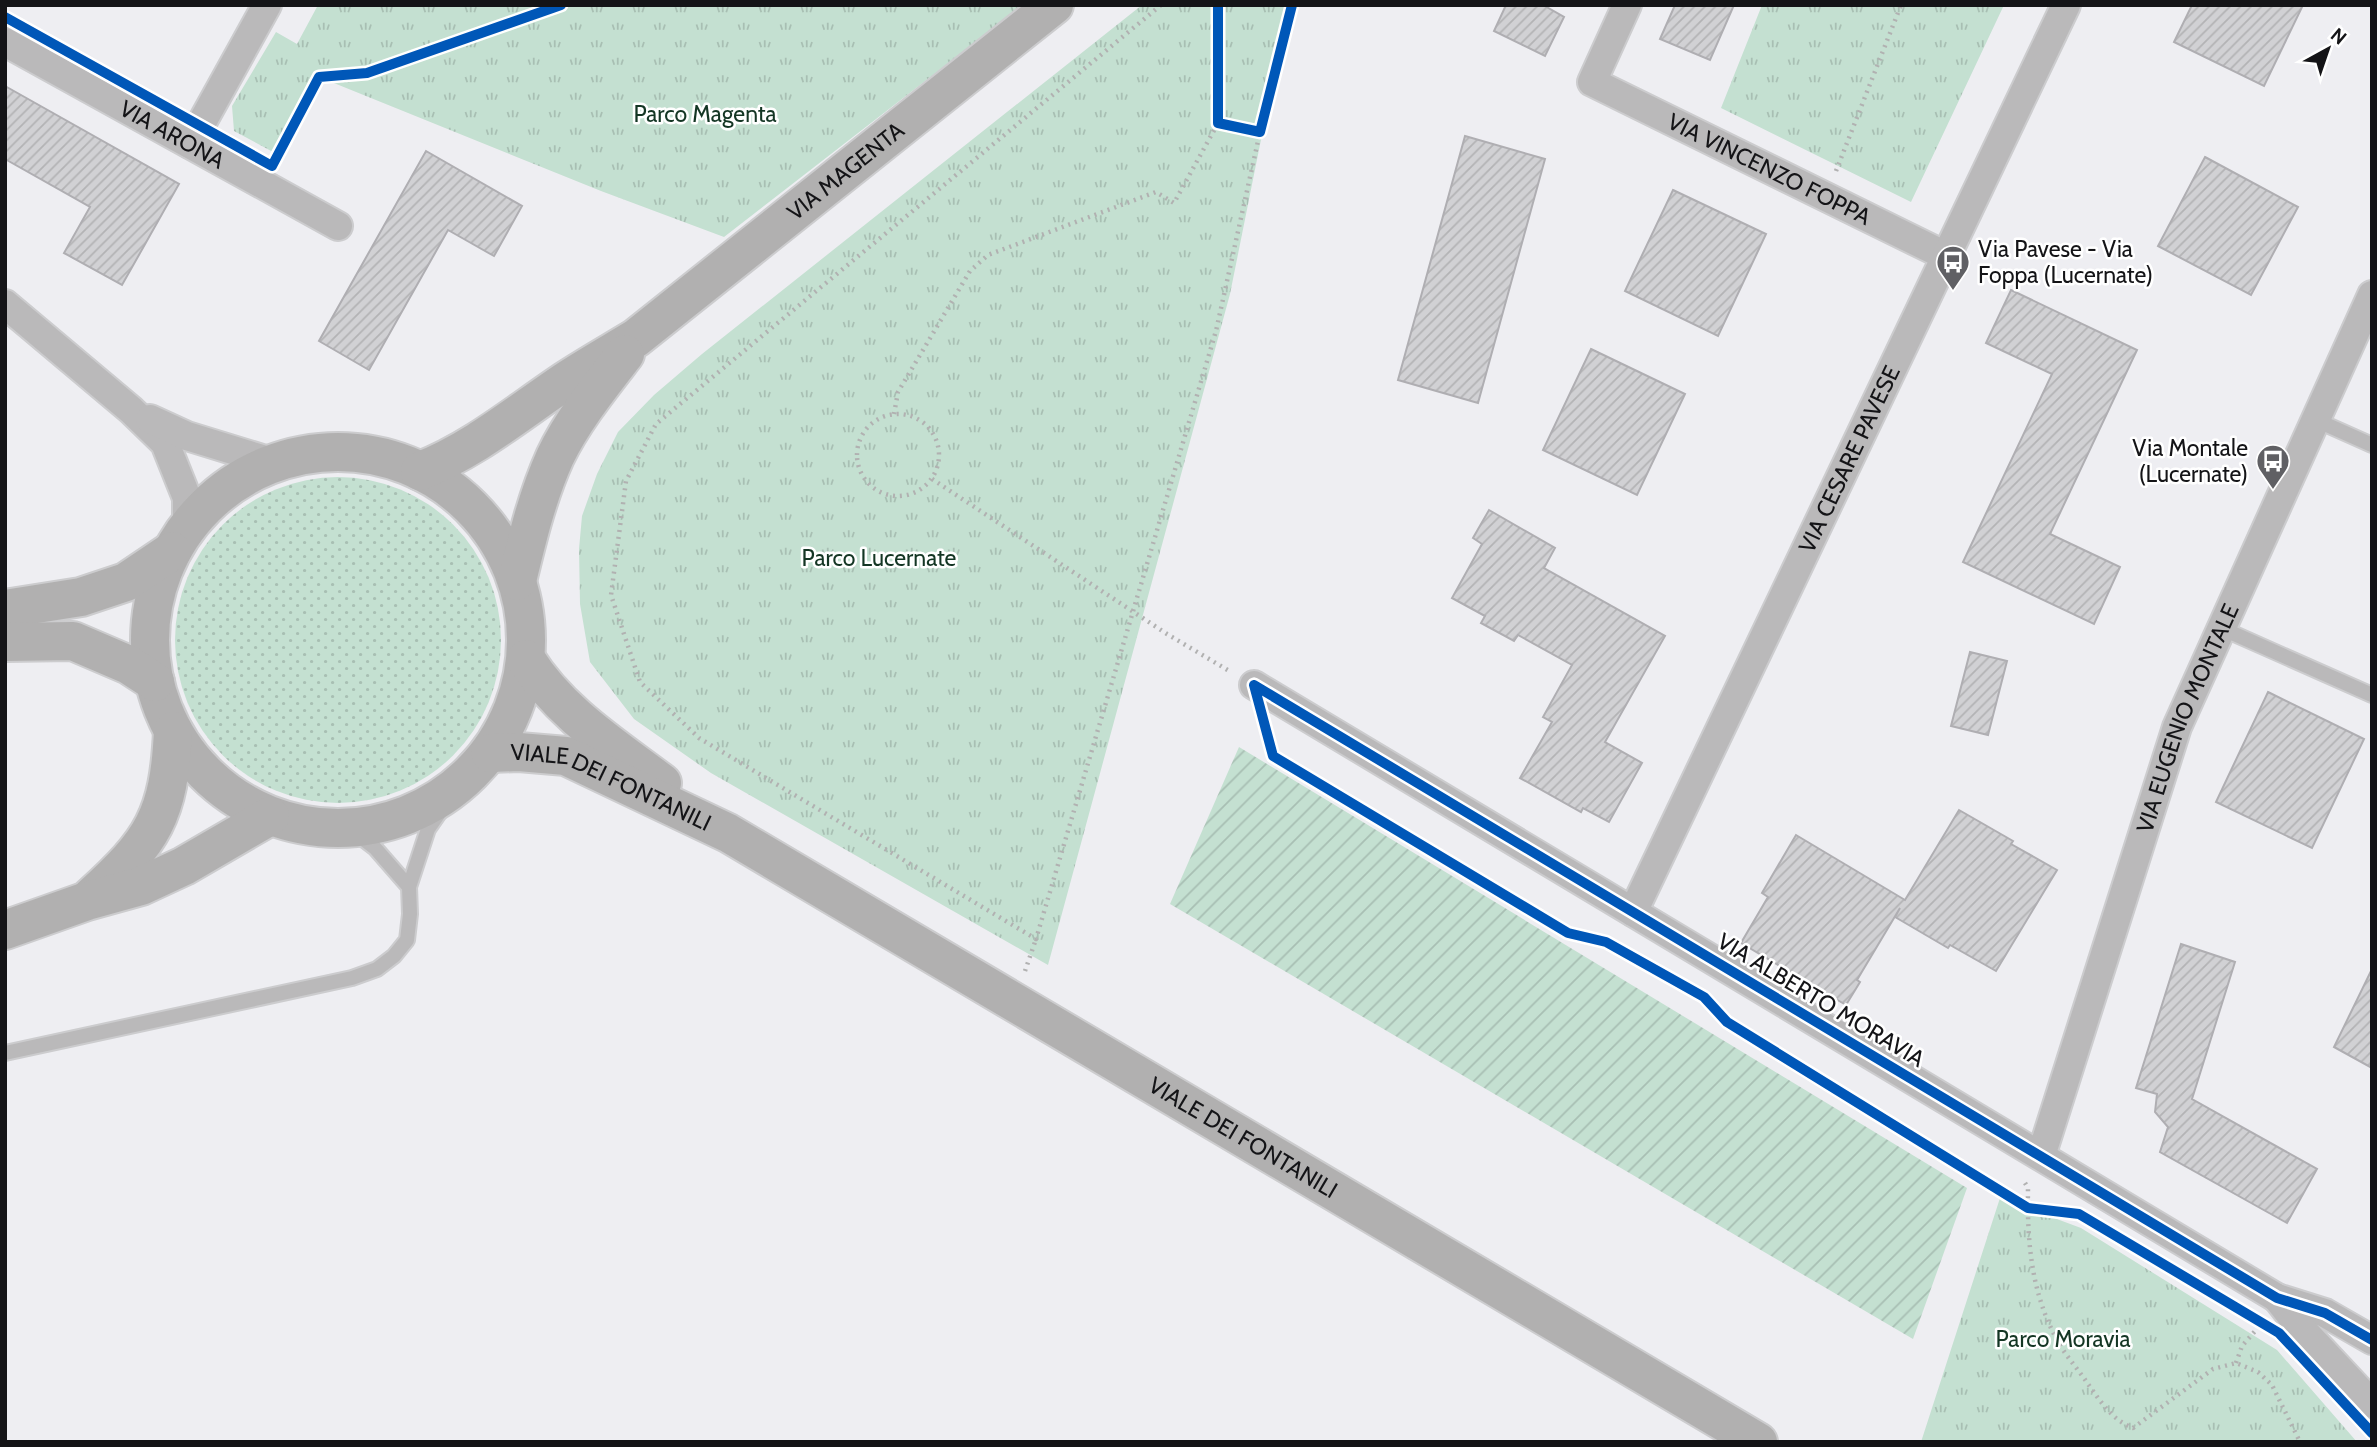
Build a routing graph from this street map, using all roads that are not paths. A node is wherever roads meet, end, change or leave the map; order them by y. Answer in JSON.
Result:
{"nodes":[{"id":1,"x":267,"y":5,"type":"edge"},
{"id":2,"x":1054,"y":5,"type":"edge"},
{"id":3,"x":1627,"y":5,"type":"edge"},
{"id":4,"x":2066,"y":5,"type":"edge"},
{"id":5,"x":5,"y":42,"type":"edge"},
{"id":6,"x":190,"y":144,"type":"junction"},
{"id":7,"x":338,"y":226,"type":"dead end"},
{"id":8,"x":1946,"y":256,"type":"junction"},
{"id":9,"x":2372,"y":295,"type":"edge"},
{"id":10,"x":5,"y":304,"type":"edge"},
{"id":11,"x":636,"y":338,"type":"junction"},
{"id":12,"x":131,"y":410,"type":"junction"},
{"id":13,"x":2316,"y":420,"type":"junction"},
{"id":14,"x":2372,"y":445,"type":"edge"},
{"id":15,"x":275,"y":463,"type":"junction"},
{"id":16,"x":421,"y":471,"type":"junction"},
{"id":17,"x":180,"y":539,"type":"junction"},
{"id":18,"x":517,"y":581,"type":"junction"},
{"id":19,"x":5,"y":609,"type":"edge"},
{"id":20,"x":2221,"y":628,"type":"junction"},
{"id":21,"x":5,"y":642,"type":"edge"},
{"id":22,"x":526,"y":659,"type":"junction"},
{"id":23,"x":155,"y":682,"type":"junction"},
{"id":24,"x":1254,"y":685,"type":"road end"},
{"id":25,"x":2372,"y":695,"type":"edge"},
{"id":26,"x":173,"y":731,"type":"junction"},
{"id":27,"x":490,"y":753,"type":"junction"},
{"id":28,"x":458,"y":786,"type":"junction"},
{"id":29,"x":270,"y":816,"type":"junction"},
{"id":30,"x":349,"y":828,"type":"junction"},
{"id":31,"x":728,"y":833,"type":"junction"},
{"id":32,"x":409,"y":887,"type":"junction"},
{"id":33,"x":87,"y":901,"type":"junction"},
{"id":34,"x":1633,"y":912,"type":"junction"},
{"id":35,"x":5,"y":930,"type":"edge"},
{"id":36,"x":5,"y":1053,"type":"edge"},
{"id":37,"x":2041,"y":1156,"type":"junction"},
{"id":38,"x":2277,"y":1298,"type":"junction"},
{"id":39,"x":2372,"y":1340,"type":"edge"},
{"id":40,"x":2372,"y":1404,"type":"edge"},
{"id":41,"x":1758,"y":1442,"type":"edge"}],
"edges":[{"from":1,"to":6,"type":"street"},
{"from":2,"to":11,"type":"main road","name":"VIA MAGENTA"},
{"from":3,"to":8,"type":"street","name":"VIA VINCENZO FOPPA"},
{"from":4,"to":8,"type":"street","name":"VIA CESARE PAVESE"},
{"from":5,"to":6,"type":"street","name":"VIA ARONA"},
{"from":6,"to":7,"type":"street","name":"VIA ARONA"},
{"from":8,"to":34,"type":"street","name":"VIA CESARE PAVESE"},
{"from":9,"to":13,"type":"street","name":"VIA EUGENIO MONTALE"},
{"from":10,"to":12,"type":"street"},
{"from":11,"to":16,"type":"main road","name":"VIA MAGENTA"},
{"from":11,"to":18,"type":"main road","name":"VIA MAGENTA"},
{"from":12,"to":15,"type":"street"},
{"from":12,"to":17,"type":"street"},
{"from":13,"to":14,"type":"lane"},
{"from":13,"to":20,"type":"street","name":"VIA EUGENIO MONTALE"},
{"from":15,"to":16,"type":"main road","name":"VIALE DEI FONTANILI"},
{"from":15,"to":17,"type":"main road","name":"VIALE DEI FONTANILI"},
{"from":16,"to":18,"type":"main road","name":"VIALE DEI FONTANILI"},
{"from":17,"to":19,"type":"main road"},
{"from":17,"to":23,"type":"main road","name":"VIALE DEI FONTANILI"},
{"from":18,"to":22,"type":"main road","name":"VIALE DEI FONTANILI"},
{"from":20,"to":25,"type":"lane"},
{"from":20,"to":37,"type":"street","name":"VIA EUGENIO MONTALE"},
{"from":21,"to":23,"type":"main road"},
{"from":22,"to":27,"type":"main road","name":"VIALE DEI FONTANILI"},
{"from":22,"to":31,"type":"main road","name":"VIALE DEI FONTANILI"},
{"from":23,"to":26,"type":"main road","name":"VIALE DEI FONTANILI"},
{"from":24,"to":34,"type":"street","name":"VIA ALBERTO MORAVIA"},
{"from":26,"to":29,"type":"main road","name":"VIALE DEI FONTANILI"},
{"from":26,"to":33,"type":"main road"},
{"from":27,"to":28,"type":"main road","name":"VIALE DEI FONTANILI"},
{"from":27,"to":31,"type":"main road","name":"VIALE DEI FONTANILI"},
{"from":28,"to":30,"type":"main road","name":"VIALE DEI FONTANILI"},
{"from":28,"to":32,"type":"lane"},
{"from":29,"to":30,"type":"main road","name":"VIALE DEI FONTANILI"},
{"from":29,"to":33,"type":"main road"},
{"from":30,"to":32,"type":"lane"},
{"from":31,"to":41,"type":"main road","name":"VIALE DEI FONTANILI"},
{"from":32,"to":36,"type":"lane"},
{"from":33,"to":35,"type":"main road"},
{"from":34,"to":37,"type":"street","name":"VIA ALBERTO MORAVIA"},
{"from":37,"to":38,"type":"street","name":"VIA ALBERTO MORAVIA"},
{"from":38,"to":39,"type":"street","name":"VIA ALBERTO MORAVIA"},
{"from":38,"to":40,"type":"street","name":"VIA ALBERTO MORAVIA"}]}
